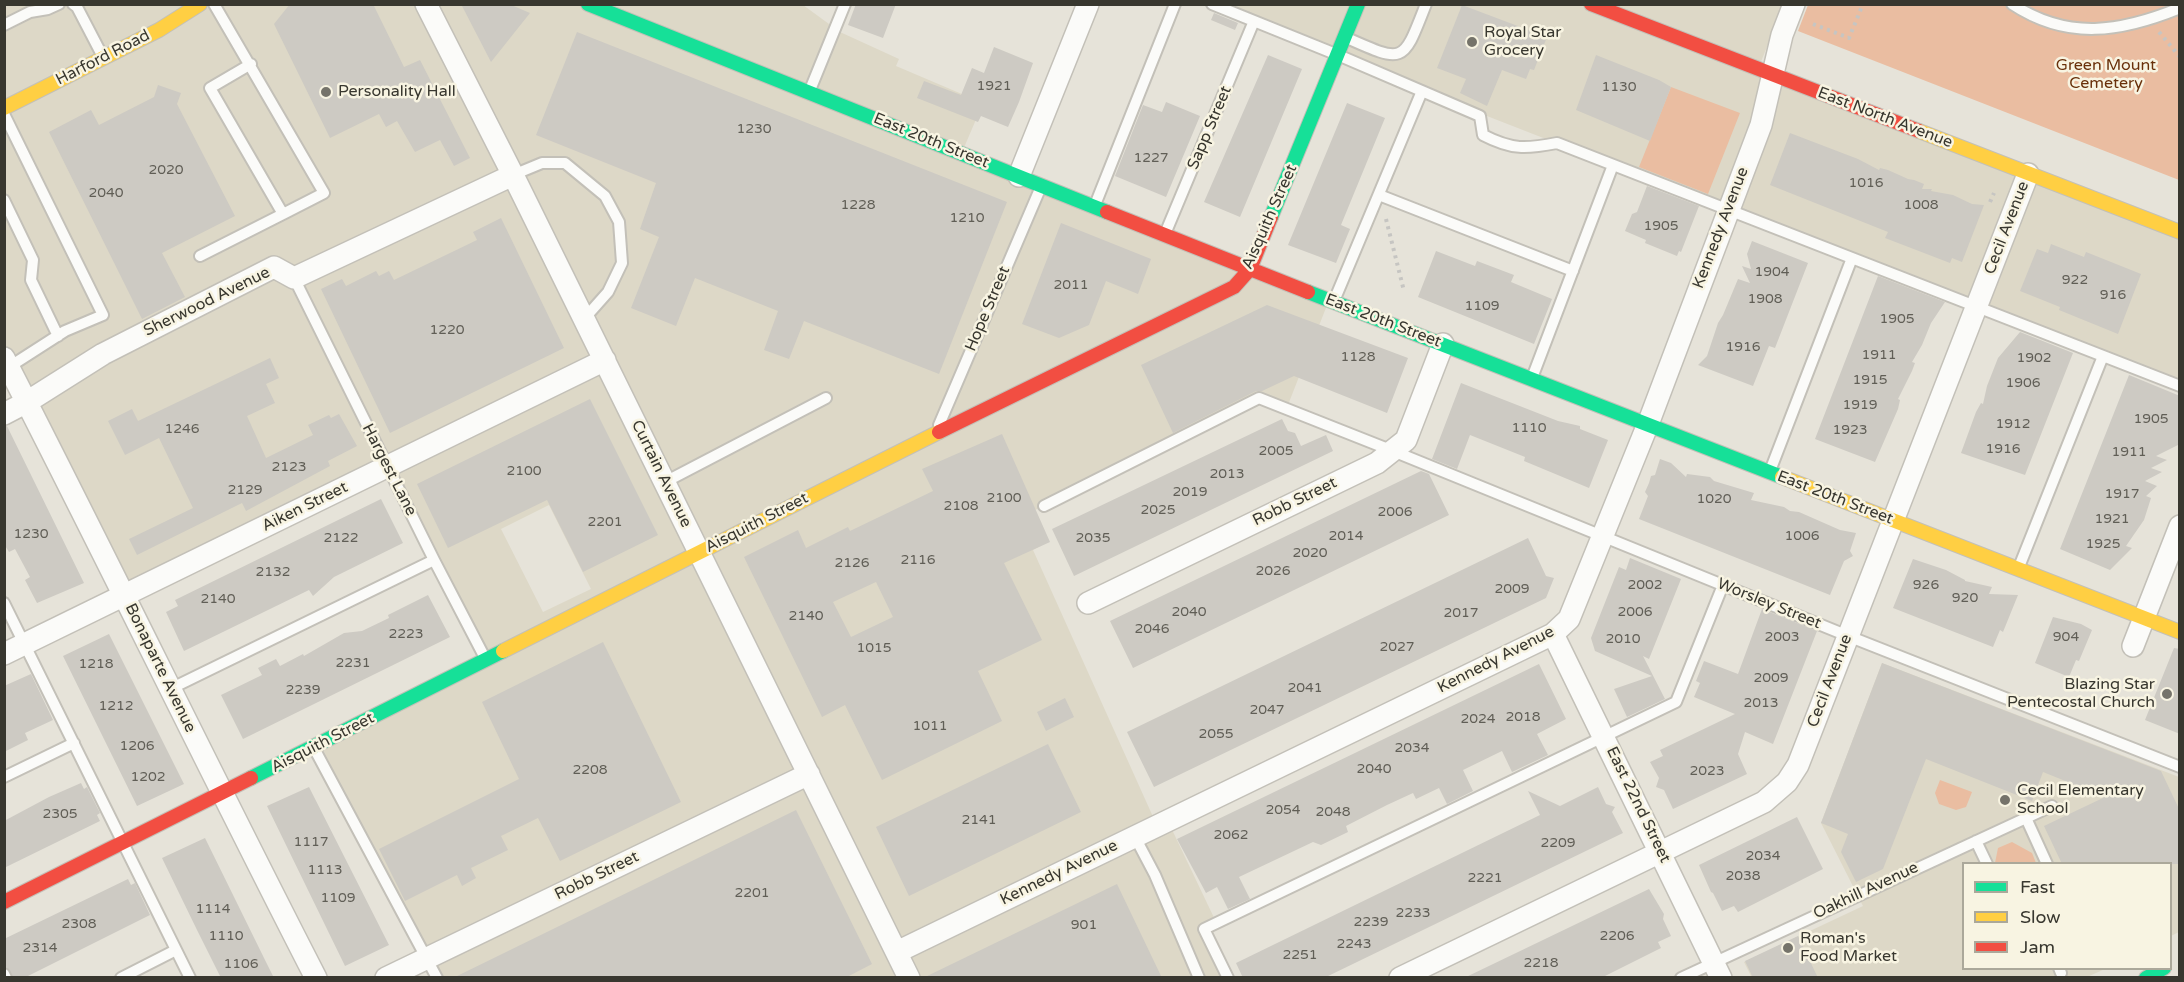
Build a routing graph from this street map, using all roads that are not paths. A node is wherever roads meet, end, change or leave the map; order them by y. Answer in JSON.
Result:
{"nodes":[{"id":1,"x":200,"y":4,"type":"edge"},
{"id":2,"x":214,"y":4,"type":"edge"},
{"id":3,"x":426,"y":4,"type":"edge"},
{"id":4,"x":588,"y":4,"type":"edge"},
{"id":5,"x":844,"y":4,"type":"edge"},
{"id":6,"x":1088,"y":4,"type":"edge"},
{"id":7,"x":1175,"y":4,"type":"edge"},
{"id":8,"x":1212,"y":4,"type":"edge"},
{"id":9,"x":1426,"y":4,"type":"edge"},
{"id":10,"x":1591,"y":4,"type":"edge"},
{"id":11,"x":1794,"y":4,"type":"edge"},
{"id":12,"x":2012,"y":4,"type":"edge"},
{"id":13,"x":75,"y":5,"type":"edge"},
{"id":14,"x":53,"y":7,"type":"edge"},
{"id":15,"x":33,"y":8,"type":"edge"},
{"id":16,"x":1354,"y":8,"type":"edge"},
{"id":17,"x":2180,"y":8,"type":"edge"},
{"id":18,"x":1254,"y":21,"type":"junction"},
{"id":19,"x":4,"y":25,"type":"edge"},
{"id":20,"x":1345,"y":37,"type":"junction"},
{"id":21,"x":1338,"y":55,"type":"junction"},
{"id":22,"x":104,"y":59,"type":"junction"},
{"id":23,"x":251,"y":64,"type":"junction"},
{"id":24,"x":1771,"y":74,"type":"junction"},
{"id":25,"x":1422,"y":91,"type":"junction"},
{"id":26,"x":809,"y":93,"type":"junction"},
{"id":27,"x":4,"y":108,"type":"edge"},
{"id":28,"x":4,"y":114,"type":"edge"},
{"id":29,"x":1613,"y":165,"type":"junction"},
{"id":30,"x":2028,"y":174,"type":"junction"},
{"id":31,"x":513,"y":175,"type":"junction"},
{"id":32,"x":1019,"y":176,"type":"junction"},
{"id":33,"x":1042,"y":186,"type":"junction"},
{"id":34,"x":1379,"y":195,"type":"junction"},
{"id":35,"x":4,"y":200,"type":"edge"},
{"id":36,"x":1094,"y":207,"type":"junction"},
{"id":37,"x":1728,"y":210,"type":"junction"},
{"id":38,"x":283,"y":214,"type":"junction"},
{"id":39,"x":2180,"y":232,"type":"edge"},
{"id":40,"x":1165,"y":235,"type":"junction"},
{"id":41,"x":200,"y":256,"type":"dead end"},
{"id":42,"x":1852,"y":258,"type":"junction"},
{"id":43,"x":1250,"y":269,"type":"junction"},
{"id":44,"x":1573,"y":271,"type":"junction"},
{"id":45,"x":294,"y":278,"type":"junction"},
{"id":46,"x":1334,"y":301,"type":"junction"},
{"id":47,"x":1977,"y":306,"type":"junction"},
{"id":48,"x":584,"y":319,"type":"junction"},
{"id":49,"x":58,"y":336,"type":"junction"},
{"id":50,"x":1443,"y":344,"type":"junction"},
{"id":51,"x":2103,"y":356,"type":"junction"},
{"id":52,"x":605,"y":360,"type":"junction"},
{"id":53,"x":7,"y":362,"type":"edge"},
{"id":54,"x":1532,"y":379,"type":"junction"},
{"id":55,"x":2180,"y":386,"type":"edge"},
{"id":56,"x":826,"y":398,"type":"dead end"},
{"id":57,"x":27,"y":402,"type":"junction"},
{"id":58,"x":4,"y":414,"type":"edge"},
{"id":59,"x":1648,"y":424,"type":"junction"},
{"id":60,"x":936,"y":433,"type":"junction"},
{"id":61,"x":1393,"y":451,"type":"junction"},
{"id":62,"x":387,"y":467,"type":"junction"},
{"id":63,"x":1770,"y":472,"type":"junction"},
{"id":64,"x":665,"y":482,"type":"junction"},
{"id":65,"x":1044,"y":506,"type":"dead end"},
{"id":66,"x":1893,"y":520,"type":"junction"},
{"id":67,"x":2180,"y":526,"type":"edge"},
{"id":68,"x":1602,"y":537,"type":"junction"},
{"id":69,"x":699,"y":552,"type":"junction"},
{"id":70,"x":434,"y":560,"type":"junction"},
{"id":71,"x":2018,"y":569,"type":"junction"},
{"id":72,"x":1723,"y":585,"type":"junction"},
{"id":73,"x":125,"y":595,"type":"junction"},
{"id":74,"x":4,"y":603,"type":"edge"},
{"id":75,"x":1088,"y":603,"type":"dead end"},
{"id":76,"x":2144,"y":618,"type":"junction"},
{"id":77,"x":2180,"y":632,"type":"edge"},
{"id":78,"x":1553,"y":634,"type":"junction"},
{"id":79,"x":1848,"y":636,"type":"junction"},
{"id":80,"x":25,"y":644,"type":"junction"},
{"id":81,"x":2133,"y":646,"type":"dead end"},
{"id":82,"x":4,"y":654,"type":"edge"},
{"id":83,"x":487,"y":661,"type":"junction"},
{"id":84,"x":170,"y":689,"type":"junction"},
{"id":85,"x":1604,"y":737,"type":"junction"},
{"id":86,"x":74,"y":743,"type":"junction"},
{"id":87,"x":314,"y":748,"type":"junction"},
{"id":88,"x":2180,"y":767,"type":"edge"},
{"id":89,"x":809,"y":774,"type":"junction"},
{"id":90,"x":4,"y":777,"type":"edge"},
{"id":91,"x":222,"y":794,"type":"junction"},
{"id":92,"x":2052,"y":806,"type":"dead end"},
{"id":93,"x":2026,"y":818,"type":"junction"},
{"id":94,"x":1135,"y":837,"type":"junction"},
{"id":95,"x":1976,"y":841,"type":"junction"},
{"id":96,"x":124,"y":843,"type":"junction"},
{"id":97,"x":1660,"y":852,"type":"junction"},
{"id":98,"x":1986,"y":862,"type":"edge"},
{"id":99,"x":2046,"y":862,"type":"edge"},
{"id":100,"x":4,"y":902,"type":"edge"},
{"id":101,"x":176,"y":950,"type":"junction"},
{"id":102,"x":897,"y":952,"type":"junction"},
{"id":103,"x":426,"y":958,"type":"junction"},
{"id":104,"x":1718,"y":970,"type":"edge"},
{"id":105,"x":2162,"y":970,"type":"edge"},
{"id":106,"x":121,"y":978,"type":"edge"},
{"id":107,"x":190,"y":978,"type":"edge"},
{"id":108,"x":316,"y":978,"type":"edge"},
{"id":109,"x":386,"y":978,"type":"edge"},
{"id":110,"x":437,"y":978,"type":"edge"},
{"id":111,"x":909,"y":978,"type":"edge"},
{"id":112,"x":1198,"y":978,"type":"edge"},
{"id":113,"x":1228,"y":978,"type":"edge"},
{"id":114,"x":1400,"y":978,"type":"edge"},
{"id":115,"x":1681,"y":978,"type":"edge"},
{"id":116,"x":2146,"y":978,"type":"edge"}],
"edges":[{"from":1,"to":22,"type":"street","name":"Harford Road"},
{"from":2,"to":23,"type":"lane"},
{"from":3,"to":31,"type":"street","name":"Curtain Avenue"},
{"from":4,"to":26,"type":"street","name":"East 20th Street"},
{"from":5,"to":26,"type":"lane"},
{"from":6,"to":32,"type":"street"},
{"from":7,"to":36,"type":"lane"},
{"from":8,"to":18,"type":"lane"},
{"from":9,"to":20,"type":"lane"},
{"from":10,"to":24,"type":"street","name":"East North Avenue"},
{"from":11,"to":24,"type":"street","name":"Kennedy Avenue"},
{"from":12,"to":17,"type":"lane"},
{"from":13,"to":22,"type":"lane"},
{"from":14,"to":15,"type":"lane"},
{"from":15,"to":19,"type":"lane"},
{"from":16,"to":20,"type":"street","name":"Aisquith Street"},
{"from":18,"to":21,"type":"lane"},
{"from":18,"to":40,"type":"lane","name":"Sapp Street"},
{"from":20,"to":21,"type":"street","name":"Aisquith Street"},
{"from":21,"to":25,"type":"lane"},
{"from":21,"to":43,"type":"street","name":"Aisquith Street"},
{"from":22,"to":27,"type":"street","name":"Harford Road"},
{"from":23,"to":38,"type":"lane"},
{"from":23,"to":38,"type":"lane"},
{"from":24,"to":30,"type":"street","name":"East North Avenue"},
{"from":24,"to":37,"type":"street","name":"Kennedy Avenue"},
{"from":25,"to":29,"type":"lane"},
{"from":25,"to":34,"type":"lane"},
{"from":26,"to":32,"type":"street","name":"East 20th Street"},
{"from":28,"to":49,"type":"lane"},
{"from":29,"to":37,"type":"lane"},
{"from":29,"to":44,"type":"lane"},
{"from":30,"to":39,"type":"street","name":"East North Avenue"},
{"from":30,"to":47,"type":"street","name":"Cecil Avenue"},
{"from":31,"to":45,"type":"street","name":"Sherwood Avenue"},
{"from":31,"to":48,"type":"street","name":"Curtain Avenue"},
{"from":31,"to":48,"type":"lane"},
{"from":32,"to":33,"type":"street","name":"East 20th Street"},
{"from":33,"to":36,"type":"street","name":"East 20th Street"},
{"from":33,"to":60,"type":"lane","name":"Hope Street"},
{"from":34,"to":44,"type":"lane"},
{"from":34,"to":46,"type":"lane"},
{"from":35,"to":49,"type":"lane"},
{"from":36,"to":40,"type":"street","name":"East 20th Street"},
{"from":37,"to":42,"type":"lane"},
{"from":37,"to":59,"type":"street","name":"Kennedy Avenue"},
{"from":38,"to":41,"type":"lane"},
{"from":40,"to":43,"type":"street","name":"East 20th Street"},
{"from":42,"to":47,"type":"lane"},
{"from":42,"to":63,"type":"lane"},
{"from":43,"to":46,"type":"street","name":"East 20th Street"},
{"from":43,"to":60,"type":"street","name":"Aisquith Street"},
{"from":44,"to":54,"type":"lane"},
{"from":45,"to":57,"type":"street","name":"Sherwood Avenue"},
{"from":45,"to":62,"type":"lane","name":"Hargest Lane"},
{"from":46,"to":50,"type":"street","name":"East 20th Street"},
{"from":47,"to":51,"type":"lane"},
{"from":47,"to":66,"type":"street","name":"Cecil Avenue"},
{"from":48,"to":52,"type":"street","name":"Curtain Avenue"},
{"from":49,"to":53,"type":"lane"},
{"from":50,"to":54,"type":"street","name":"East 20th Street"},
{"from":50,"to":61,"type":"street","name":"Robb Street"},
{"from":51,"to":55,"type":"lane"},
{"from":51,"to":71,"type":"lane"},
{"from":52,"to":62,"type":"street","name":"Aiken Street"},
{"from":52,"to":64,"type":"street","name":"Curtain Avenue"},
{"from":53,"to":57,"type":"street","name":"Bonaparte Avenue"},
{"from":54,"to":59,"type":"street","name":"East 20th Street"},
{"from":56,"to":64,"type":"lane"},
{"from":57,"to":58,"type":"street","name":"Sherwood Avenue"},
{"from":57,"to":73,"type":"street","name":"Bonaparte Avenue"},
{"from":59,"to":63,"type":"street","name":"East 20th Street"},
{"from":59,"to":68,"type":"street","name":"Kennedy Avenue"},
{"from":60,"to":69,"type":"street","name":"Aisquith Street"},
{"from":61,"to":65,"type":"lane","name":"Worsley Street"},
{"from":61,"to":68,"type":"lane","name":"Worsley Street"},
{"from":61,"to":75,"type":"street","name":"Robb Street"},
{"from":62,"to":70,"type":"lane","name":"Hargest Lane"},
{"from":62,"to":73,"type":"street","name":"Aiken Street"},
{"from":63,"to":66,"type":"street","name":"East 20th Street"},
{"from":64,"to":69,"type":"street","name":"Curtain Avenue"},
{"from":66,"to":71,"type":"street","name":"East 20th Street"},
{"from":66,"to":79,"type":"street","name":"Cecil Avenue"},
{"from":67,"to":76,"type":"street"},
{"from":68,"to":72,"type":"lane","name":"Worsley Street"},
{"from":68,"to":78,"type":"street","name":"Kennedy Avenue"},
{"from":69,"to":83,"type":"street","name":"Aisquith Street"},
{"from":69,"to":89,"type":"street","name":"Curtain Avenue"},
{"from":70,"to":83,"type":"lane","name":"Hargest Lane"},
{"from":70,"to":84,"type":"lane"},
{"from":71,"to":76,"type":"street","name":"East 20th Street"},
{"from":72,"to":79,"type":"lane","name":"Worsley Street"},
{"from":72,"to":85,"type":"lane"},
{"from":73,"to":80,"type":"street","name":"Aiken Street"},
{"from":73,"to":84,"type":"street","name":"Bonaparte Avenue"},
{"from":74,"to":80,"type":"lane"},
{"from":76,"to":77,"type":"street","name":"East 20th Street"},
{"from":76,"to":81,"type":"street"},
{"from":78,"to":85,"type":"street","name":"East 22nd Street"},
{"from":78,"to":94,"type":"street","name":"Kennedy Avenue"},
{"from":79,"to":88,"type":"lane","name":"Worsley Street"},
{"from":79,"to":97,"type":"street","name":"Cecil Avenue"},
{"from":80,"to":82,"type":"street","name":"Aiken Street"},
{"from":80,"to":86,"type":"lane"},
{"from":83,"to":87,"type":"street","name":"Aisquith Street"},
{"from":84,"to":91,"type":"street","name":"Bonaparte Avenue"},
{"from":85,"to":97,"type":"street","name":"East 22nd Street"},
{"from":85,"to":113,"type":"lane"},
{"from":86,"to":90,"type":"lane"},
{"from":86,"to":96,"type":"lane"},
{"from":87,"to":91,"type":"street","name":"Aisquith Street"},
{"from":87,"to":103,"type":"lane"},
{"from":89,"to":102,"type":"street","name":"Curtain Avenue"},
{"from":89,"to":103,"type":"street","name":"Robb Street"},
{"from":91,"to":96,"type":"street","name":"Aisquith Street"},
{"from":91,"to":108,"type":"street","name":"Bonaparte Avenue"},
{"from":92,"to":93,"type":"lane","name":"Oakhill Avenue"},
{"from":93,"to":95,"type":"lane","name":"Oakhill Avenue"},
{"from":93,"to":99,"type":"lane"},
{"from":94,"to":102,"type":"street","name":"Kennedy Avenue"},
{"from":94,"to":112,"type":"lane"},
{"from":95,"to":98,"type":"lane"},
{"from":95,"to":104,"type":"lane","name":"Oakhill Avenue"},
{"from":96,"to":100,"type":"street","name":"Aisquith Street"},
{"from":96,"to":101,"type":"lane"},
{"from":97,"to":104,"type":"street","name":"East 22nd Street"},
{"from":97,"to":114,"type":"street","name":"Cecil Avenue"},
{"from":101,"to":106,"type":"lane"},
{"from":101,"to":107,"type":"lane"},
{"from":102,"to":111,"type":"street","name":"Curtain Avenue"},
{"from":103,"to":109,"type":"street","name":"Robb Street"},
{"from":103,"to":110,"type":"lane"},
{"from":104,"to":115,"type":"lane","name":"Oakhill Avenue"},
{"from":105,"to":116,"type":"street"}]}
